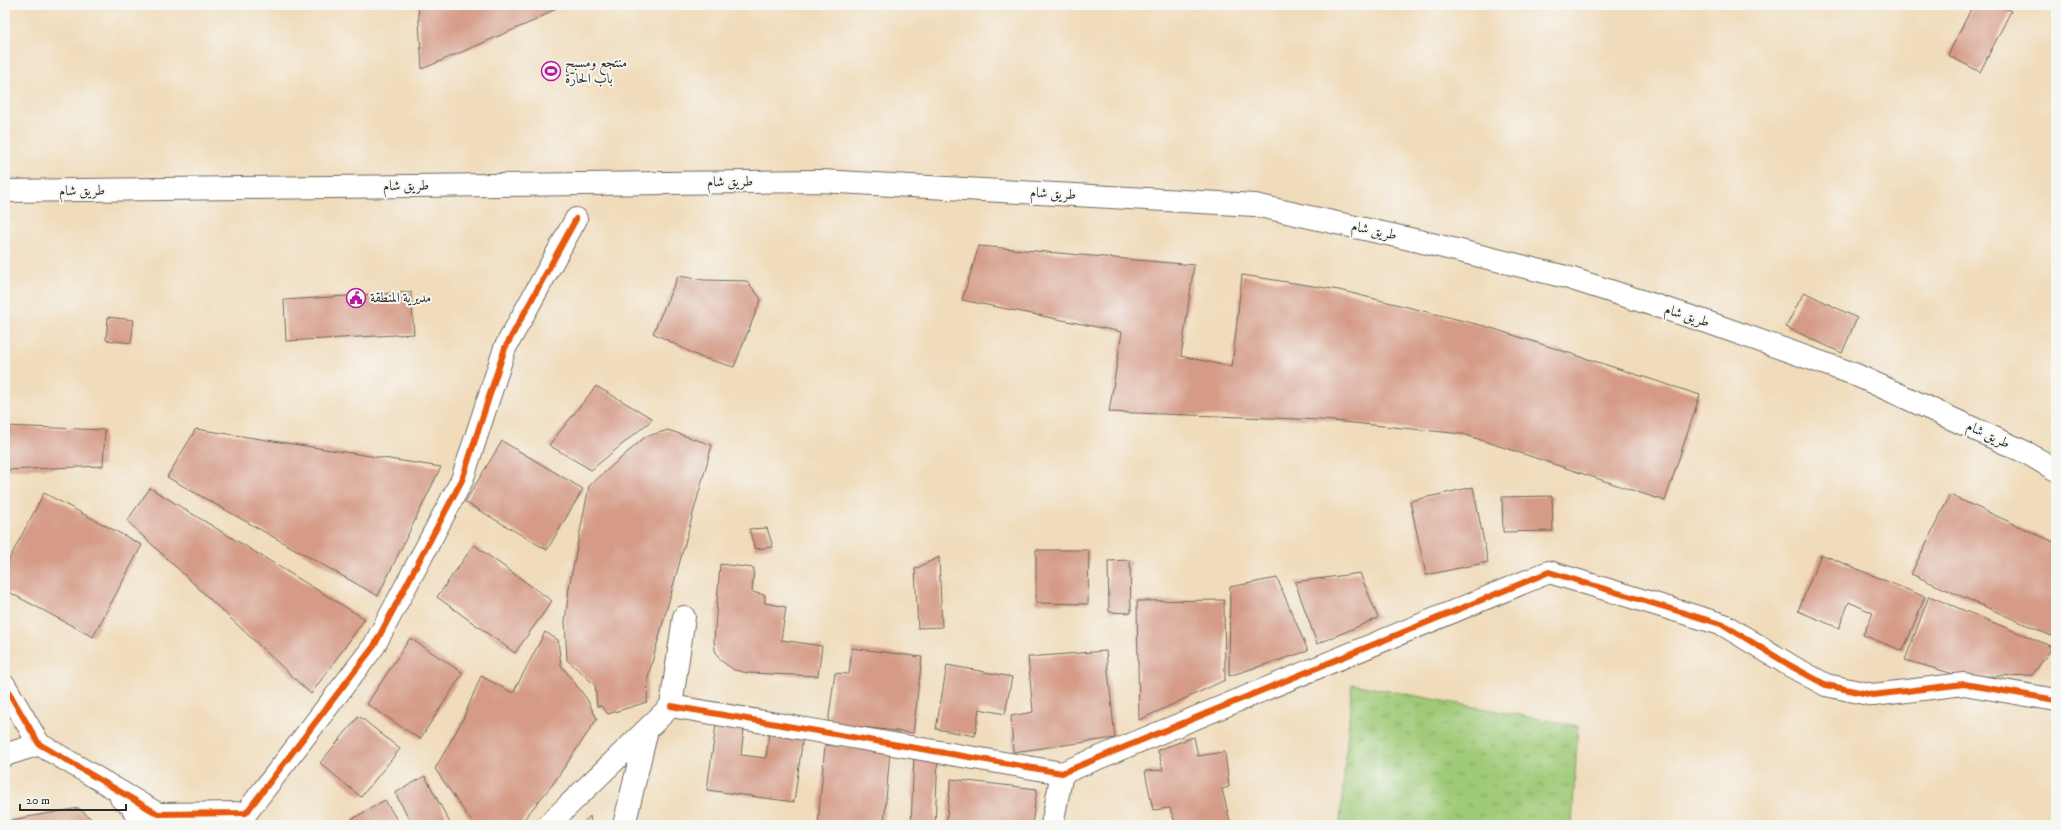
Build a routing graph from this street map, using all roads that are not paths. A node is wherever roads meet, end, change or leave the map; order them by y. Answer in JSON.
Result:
{"nodes":[{"id":1,"x":5,"y":192,"type":"edge"},
{"id":2,"x":576,"y":219,"type":"dead end"},
{"id":3,"x":2056,"y":470,"type":"edge"},
{"id":4,"x":684,"y":617,"type":"dead end"},
{"id":5,"x":5,"y":686,"type":"edge"},
{"id":6,"x":2056,"y":700,"type":"edge"},
{"id":7,"x":671,"y":706,"type":"junction"},
{"id":8,"x":647,"y":730,"type":"junction"},
{"id":9,"x":39,"y":744,"type":"junction"},
{"id":10,"x":5,"y":755,"type":"edge"},
{"id":11,"x":1062,"y":772,"type":"junction"},
{"id":12,"x":243,"y":819,"type":"edge"},
{"id":13,"x":141,"y":825,"type":"edge"},
{"id":14,"x":548,"y":825,"type":"edge"},
{"id":15,"x":624,"y":825,"type":"edge"},
{"id":16,"x":1052,"y":825,"type":"edge"}],
"edges":[{"from":1,"to":3,"type":"street","name":"طريق شام"},
{"from":2,"to":12,"type":"street"},
{"from":4,"to":7,"type":"street"},
{"from":5,"to":9,"type":"street"},
{"from":6,"to":11,"type":"street"},
{"from":7,"to":8,"type":"street"},
{"from":7,"to":11,"type":"street"},
{"from":8,"to":14,"type":"street"},
{"from":8,"to":15,"type":"street"},
{"from":9,"to":10,"type":"street"},
{"from":9,"to":12,"type":"street"},
{"from":9,"to":13,"type":"street"},
{"from":11,"to":16,"type":"street"}]}
